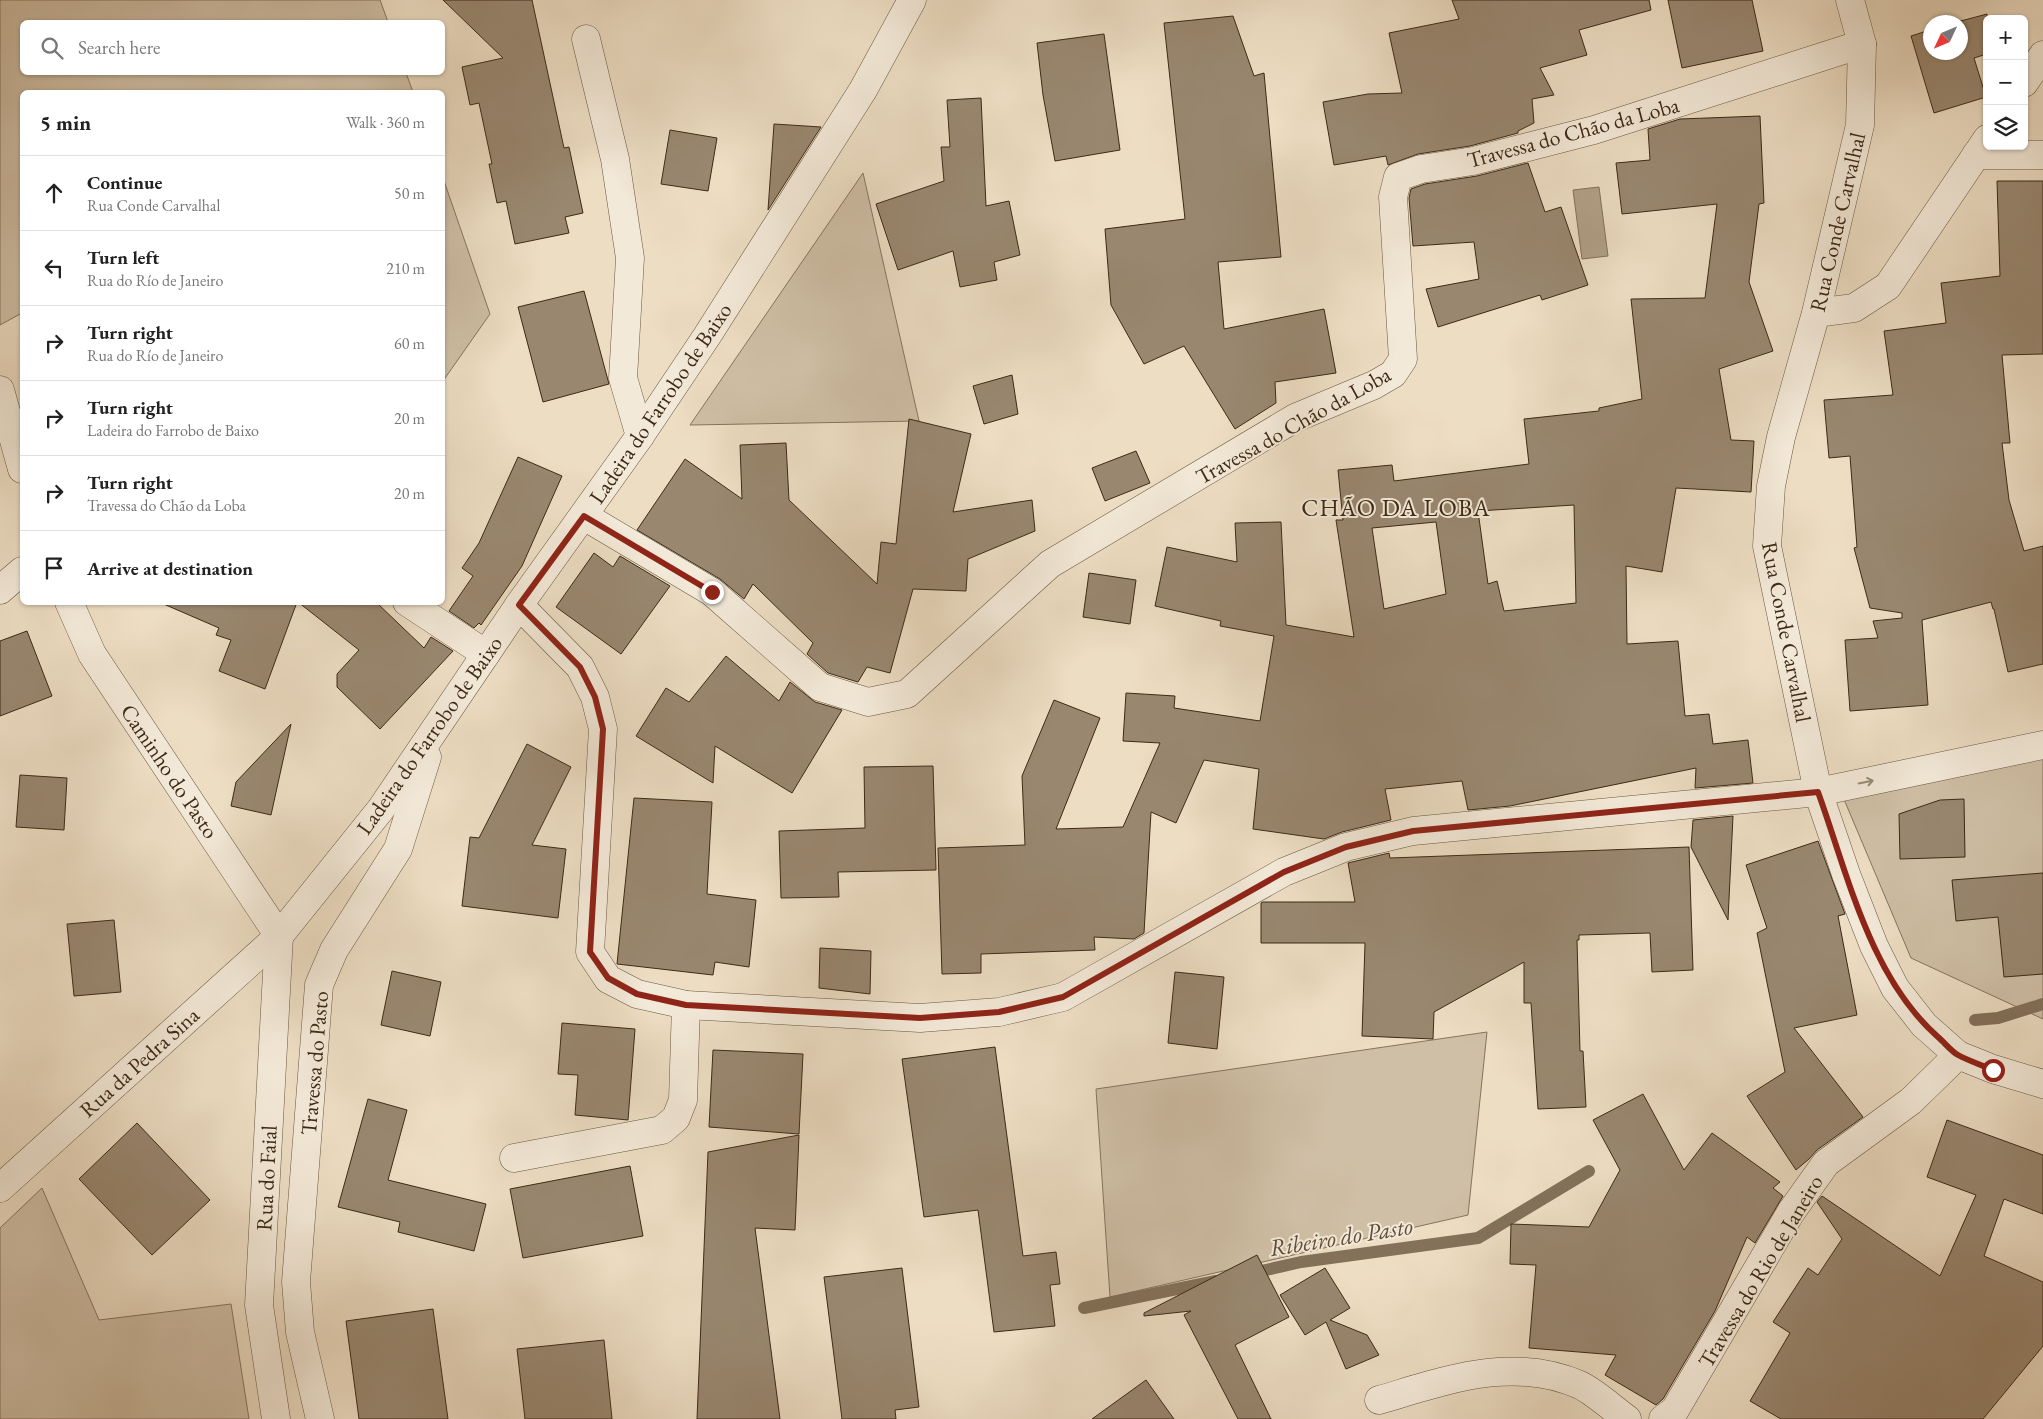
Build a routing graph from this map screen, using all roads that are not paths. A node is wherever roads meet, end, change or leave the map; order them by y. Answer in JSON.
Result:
{"nodes":[{"id":1,"x":912,"y":0,"type":"edge"},
{"id":2,"x":1850,"y":0,"type":"edge"},
{"id":3,"x":586,"y":39,"type":"dead end"},
{"id":4,"x":1862,"y":44,"type":"junction"},
{"id":5,"x":2043,"y":56,"type":"edge"},
{"id":6,"x":2028,"y":77,"type":"edge"},
{"id":7,"x":1981,"y":147,"type":"edge"},
{"id":8,"x":2043,"y":155,"type":"edge"},
{"id":9,"x":1816,"y":313,"type":"junction"},
{"id":10,"x":0,"y":390,"type":"edge"},
{"id":11,"x":640,"y":436,"type":"junction"},
{"id":12,"x":20,"y":462,"type":"edge"},
{"id":13,"x":584,"y":516,"type":"junction"},
{"id":14,"x":20,"y":573,"type":"edge"},
{"id":15,"x":0,"y":590,"type":"edge"},
{"id":16,"x":70,"y":605,"type":"edge"},
{"id":17,"x":412,"y":605,"type":"edge"},
{"id":18,"x":519,"y":605,"type":"junction"},
{"id":19,"x":486,"y":654,"type":"junction"},
{"id":20,"x":435,"y":730,"type":"junction"},
{"id":21,"x":2043,"y":745,"type":"edge"},
{"id":22,"x":1818,"y":792,"type":"junction"},
{"id":23,"x":279,"y":936,"type":"junction"},
{"id":24,"x":686,"y":1005,"type":"junction"},
{"id":25,"x":1958,"y":1055,"type":"junction"},
{"id":26,"x":2043,"y":1084,"type":"edge"},
{"id":27,"x":514,"y":1158,"type":"dead end"},
{"id":28,"x":0,"y":1188,"type":"edge"},
{"id":29,"x":1379,"y":1400,"type":"dead end"},
{"id":30,"x":276,"y":1419,"type":"edge"},
{"id":31,"x":320,"y":1419,"type":"edge"},
{"id":32,"x":1626,"y":1419,"type":"edge"},
{"id":33,"x":1663,"y":1419,"type":"edge"}],
"edges":[{"from":1,"to":11,"type":"street","name":"Ladeira do Farrobo de Baixo"},
{"from":2,"to":4,"type":"street","name":"Rua Conde Carvalhal"},
{"from":3,"to":11,"type":"street"},
{"from":4,"to":9,"type":"street","name":"Rua Conde Carvalhal"},
{"from":4,"to":13,"type":"street","name":"Travessa do Chão da Loba"},
{"from":5,"to":6,"type":"street"},
{"from":7,"to":8,"type":"street"},
{"from":7,"to":9,"type":"street"},
{"from":9,"to":22,"type":"street","name":"Rua Conde Carvalhal"},
{"from":10,"to":12,"type":"street"},
{"from":11,"to":13,"type":"street","name":"Ladeira do Farrobo de Baixo"},
{"from":13,"to":18,"type":"street","name":"Ladeira do Farrobo de Baixo"},
{"from":14,"to":15,"type":"street"},
{"from":16,"to":23,"type":"street","name":"Caminho do Pasto"},
{"from":17,"to":19,"type":"street"},
{"from":18,"to":19,"type":"street","name":"Ladeira do Farrobo de Baixo"},
{"from":18,"to":24,"type":"street"},
{"from":19,"to":20,"type":"street","name":"Ladeira do Farrobo de Baixo"},
{"from":20,"to":23,"type":"street","name":"Ladeira do Farrobo de Baixo"},
{"from":20,"to":31,"type":"street","name":"Travessa do Pasto"},
{"from":22,"to":21,"type":"street","one_way":true},
{"from":22,"to":24,"type":"street"},
{"from":22,"to":25,"type":"street","name":"Rua Conde Carvalhal"},
{"from":23,"to":28,"type":"street","name":"Rua da Pedra Sina"},
{"from":23,"to":30,"type":"street","name":"Rua do Faial"},
{"from":24,"to":27,"type":"street"},
{"from":25,"to":26,"type":"street","name":"Rua Conde Carvalhal"},
{"from":25,"to":33,"type":"street","name":"Travessa do Rio de Janeiro"},
{"from":29,"to":32,"type":"street"}]}
